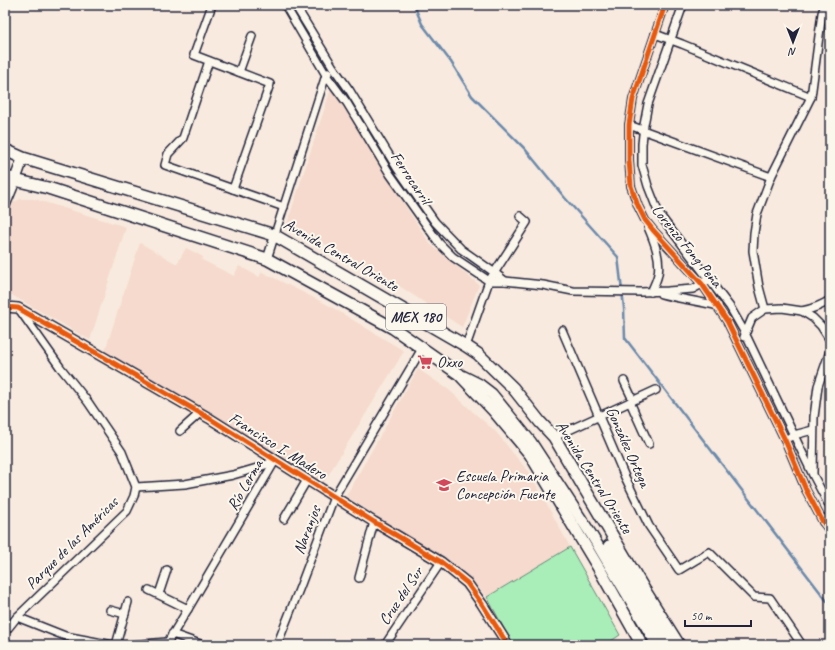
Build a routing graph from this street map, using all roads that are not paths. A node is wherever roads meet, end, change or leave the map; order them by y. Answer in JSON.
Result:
{"nodes":[{"id":1,"x":212,"y":5,"type":"edge"},
{"id":2,"x":284,"y":5,"type":"edge"},
{"id":3,"x":294,"y":5,"type":"edge"},
{"id":4,"x":665,"y":5,"type":"edge"},
{"id":5,"x":683,"y":5,"type":"edge"},
{"id":6,"x":825,"y":5,"type":"edge"},
{"id":7,"x":655,"y":34,"type":"junction"},
{"id":8,"x":252,"y":36,"type":"dead end"},
{"id":9,"x":670,"y":39,"type":"junction"},
{"id":10,"x":209,"y":61,"type":"junction"},
{"id":11,"x":333,"y":67,"type":"junction"},
{"id":12,"x":239,"y":72,"type":"junction"},
{"id":13,"x":326,"y":75,"type":"junction"},
{"id":14,"x":811,"y":97,"type":"junction"},
{"id":15,"x":629,"y":125,"type":"junction"},
{"id":16,"x":644,"y":130,"type":"junction"},
{"id":17,"x":5,"y":150,"type":"edge"},
{"id":18,"x":23,"y":158,"type":"junction"},
{"id":19,"x":771,"y":177,"type":"junction"},
{"id":20,"x":10,"y":178,"type":"edge"},
{"id":21,"x":233,"y":189,"type":"junction"},
{"id":22,"x":5,"y":204,"type":"edge"},
{"id":23,"x":284,"y":207,"type":"junction"},
{"id":24,"x":520,"y":216,"type":"dead end"},
{"id":25,"x":646,"y":220,"type":"junction"},
{"id":26,"x":274,"y":235,"type":"junction"},
{"id":27,"x":267,"y":259,"type":"junction"},
{"id":28,"x":495,"y":273,"type":"junction"},
{"id":29,"x":490,"y":281,"type":"junction"},
{"id":30,"x":505,"y":281,"type":"junction"},
{"id":31,"x":705,"y":282,"type":"junction"},
{"id":32,"x":651,"y":292,"type":"junction"},
{"id":33,"x":830,"y":300,"type":"edge"},
{"id":34,"x":718,"y":306,"type":"junction"},
{"id":35,"x":5,"y":307,"type":"edge"},
{"id":36,"x":18,"y":308,"type":"junction"},
{"id":37,"x":765,"y":309,"type":"junction"},
{"id":38,"x":802,"y":311,"type":"junction"},
{"id":39,"x":562,"y":330,"type":"dead end"},
{"id":40,"x":745,"y":333,"type":"junction"},
{"id":41,"x":830,"y":340,"type":"edge"},
{"id":42,"x":466,"y":346,"type":"junction"},
{"id":43,"x":422,"y":347,"type":"junction"},
{"id":44,"x":741,"y":350,"type":"junction"},
{"id":45,"x":830,"y":352,"type":"edge"},
{"id":46,"x":459,"y":374,"type":"junction"},
{"id":47,"x":624,"y":381,"type":"dead end"},
{"id":48,"x":656,"y":390,"type":"dead end"},
{"id":49,"x":632,"y":401,"type":"junction"},
{"id":50,"x":200,"y":413,"type":"junction"},
{"id":51,"x":599,"y":416,"type":"junction"},
{"id":52,"x":540,"y":422,"type":"junction"},
{"id":53,"x":813,"y":430,"type":"junction"},
{"id":54,"x":180,"y":431,"type":"dead end"},
{"id":55,"x":794,"y":435,"type":"junction"},
{"id":56,"x":554,"y":437,"type":"junction"},
{"id":57,"x":785,"y":440,"type":"junction"},
{"id":58,"x":650,"y":444,"type":"dead end"},
{"id":59,"x":275,"y":461,"type":"junction"},
{"id":60,"x":813,"y":475,"type":"junction"},
{"id":61,"x":307,"y":480,"type":"junction"},
{"id":62,"x":136,"y":487,"type":"junction"},
{"id":63,"x":334,"y":497,"type":"junction"},
{"id":64,"x":830,"y":507,"type":"edge"},
{"id":65,"x":830,"y":515,"type":"edge"},
{"id":66,"x":284,"y":519,"type":"dead end"},
{"id":67,"x":374,"y":522,"type":"junction"},
{"id":68,"x":823,"y":522,"type":"junction"},
{"id":69,"x":830,"y":531,"type":"edge"},
{"id":70,"x":595,"y":532,"type":"junction"},
{"id":71,"x":441,"y":562,"type":"junction"},
{"id":72,"x":168,"y":570,"type":"dead end"},
{"id":73,"x":359,"y":578,"type":"dead end"},
{"id":74,"x":149,"y":590,"type":"dead end"},
{"id":75,"x":159,"y":594,"type":"junction"},
{"id":76,"x":128,"y":602,"type":"dead end"},
{"id":77,"x":188,"y":608,"type":"junction"},
{"id":78,"x":110,"y":610,"type":"dead end"},
{"id":79,"x":126,"y":614,"type":"junction"},
{"id":80,"x":17,"y":617,"type":"junction"},
{"id":81,"x":6,"y":628,"type":"edge"},
{"id":82,"x":172,"y":634,"type":"junction"},
{"id":83,"x":166,"y":644,"type":"edge"},
{"id":84,"x":113,"y":645,"type":"edge"},
{"id":85,"x":116,"y":645,"type":"edge"},
{"id":86,"x":131,"y":645,"type":"edge"},
{"id":87,"x":203,"y":645,"type":"edge"},
{"id":88,"x":277,"y":645,"type":"edge"},
{"id":89,"x":385,"y":645,"type":"edge"},
{"id":90,"x":508,"y":645,"type":"edge"},
{"id":91,"x":642,"y":645,"type":"edge"},
{"id":92,"x":657,"y":645,"type":"edge"},
{"id":93,"x":667,"y":645,"type":"edge"},
{"id":94,"x":679,"y":645,"type":"edge"},
{"id":95,"x":802,"y":645,"type":"edge"}],
"edges":[{"from":1,"to":10,"type":"street"},
{"from":2,"to":13,"type":"street","name":"Ferrocarril"},
{"from":3,"to":11,"type":"street","name":"Ferrocarril"},
{"from":4,"to":7,"type":"street","name":"Lorenzo Fong Peña"},
{"from":5,"to":9,"type":"street","name":"Lorenzo Fong Peña"},
{"from":6,"to":14,"type":"street"},
{"from":7,"to":9,"type":"street"},
{"from":7,"to":15,"type":"street","name":"Lorenzo Fong Peña"},
{"from":8,"to":12,"type":"street"},
{"from":9,"to":14,"type":"street"},
{"from":9,"to":16,"type":"street","name":"Lorenzo Fong Peña"},
{"from":10,"to":12,"type":"street"},
{"from":10,"to":21,"type":"street"},
{"from":11,"to":13,"type":"street"},
{"from":11,"to":28,"type":"street","name":"Ferrocarril"},
{"from":12,"to":21,"type":"street"},
{"from":13,"to":23,"type":"street"},
{"from":13,"to":29,"type":"street","name":"Ferrocarril"},
{"from":14,"to":19,"type":"street"},
{"from":15,"to":16,"type":"street"},
{"from":15,"to":25,"type":"street","name":"Lorenzo Fong Peña"},
{"from":16,"to":19,"type":"street"},
{"from":16,"to":31,"type":"street","name":"Lorenzo Fong Peña"},
{"from":17,"to":18,"type":"main road","number":"MEX 180"},
{"from":18,"to":20,"type":"main road"},
{"from":18,"to":26,"type":"main road","name":"Avenida Central Oriente","number":"MEX 180"},
{"from":19,"to":37,"type":"street"},
{"from":20,"to":22,"type":"main road"},
{"from":20,"to":27,"type":"main road","number":"MEX 180"},
{"from":21,"to":23,"type":"street"},
{"from":23,"to":26,"type":"street"},
{"from":24,"to":28,"type":"street"},
{"from":25,"to":31,"type":"street","name":"Lorenzo Fong Peña"},
{"from":25,"to":32,"type":"street"},
{"from":26,"to":27,"type":"street"},
{"from":26,"to":42,"type":"main road","name":"Avenida Central Oriente","number":"MEX 180"},
{"from":27,"to":43,"type":"main road","number":"MEX 180"},
{"from":28,"to":29,"type":"street"},
{"from":28,"to":30,"type":"street","name":"Ferrocarril"},
{"from":29,"to":30,"type":"street"},
{"from":29,"to":42,"type":"street"},
{"from":30,"to":32,"type":"street"},
{"from":31,"to":32,"type":"street"},
{"from":31,"to":34,"type":"street","name":"Lorenzo Fong Peña"},
{"from":31,"to":40,"type":"street","name":"Lorenzo Fong Peña"},
{"from":32,"to":34,"type":"street"},
{"from":33,"to":38,"type":"street"},
{"from":34,"to":44,"type":"street","name":"Lorenzo Fong Peña"},
{"from":35,"to":36,"type":"street","name":"Francisco I. Madero"},
{"from":36,"to":50,"type":"street","name":"Francisco I. Madero"},
{"from":36,"to":62,"type":"street","name":"Parque de las Américas"},
{"from":37,"to":38,"type":"street"},
{"from":37,"to":40,"type":"street"},
{"from":38,"to":41,"type":"street"},
{"from":39,"to":51,"type":"street","name":"González Ortega"},
{"from":40,"to":44,"type":"street"},
{"from":40,"to":55,"type":"street","name":"Lorenzo Fong Peña"},
{"from":42,"to":52,"type":"main road","name":"Avenida Central Oriente","number":"MEX 180"},
{"from":43,"to":46,"type":"main road","number":"MEX 180"},
{"from":43,"to":63,"type":"street","name":"Naranjos"},
{"from":44,"to":57,"type":"street","name":"Lorenzo Fong Peña"},
{"from":45,"to":53,"type":"street"},
{"from":46,"to":70,"type":"main road"},
{"from":46,"to":91,"type":"main road","number":"MEX 180"},
{"from":47,"to":49,"type":"street"},
{"from":48,"to":49,"type":"street"},
{"from":49,"to":51,"type":"street"},
{"from":49,"to":58,"type":"street"},
{"from":50,"to":54,"type":"street"},
{"from":50,"to":59,"type":"street","name":"Francisco I. Madero"},
{"from":51,"to":56,"type":"street"},
{"from":51,"to":95,"type":"street","name":"González Ortega"},
{"from":52,"to":56,"type":"main road","name":"Avenida Central Oriente","number":"MEX 180"},
{"from":52,"to":70,"type":"main road"},
{"from":53,"to":55,"type":"street"},
{"from":53,"to":60,"type":"street"},
{"from":55,"to":57,"type":"street"},
{"from":55,"to":60,"type":"street","name":"Lorenzo Fong Peña"},
{"from":56,"to":94,"type":"main road","name":"Avenida Central Oriente","number":"MEX 180"},
{"from":57,"to":68,"type":"street","name":"Lorenzo Fong Peña"},
{"from":59,"to":61,"type":"street","name":"Francisco I. Madero"},
{"from":59,"to":62,"type":"street","name":"Río Lerma"},
{"from":59,"to":77,"type":"street","name":"Río Lerma"},
{"from":60,"to":64,"type":"street","name":"Lorenzo Fong Peña"},
{"from":61,"to":63,"type":"street","name":"Francisco I. Madero"},
{"from":61,"to":66,"type":"street"},
{"from":62,"to":80,"type":"street","name":"Parque de las Américas"},
{"from":63,"to":67,"type":"street","name":"Francisco I. Madero"},
{"from":63,"to":88,"type":"street","name":"Naranjos"},
{"from":65,"to":68,"type":"street"},
{"from":67,"to":71,"type":"street","name":"Francisco I. Madero"},
{"from":67,"to":73,"type":"street"},
{"from":68,"to":69,"type":"street","name":"Lorenzo Fong Peña"},
{"from":70,"to":92,"type":"main road"},
{"from":70,"to":93,"type":"main road"},
{"from":71,"to":89,"type":"street","name":"Cruz del Sur"},
{"from":71,"to":90,"type":"street","name":"Francisco I. Madero"},
{"from":72,"to":75,"type":"street"},
{"from":74,"to":75,"type":"street"},
{"from":75,"to":77,"type":"street"},
{"from":76,"to":79,"type":"street"},
{"from":77,"to":82,"type":"street","name":"Río Lerma"},
{"from":78,"to":79,"type":"street"},
{"from":79,"to":85,"type":"street"},
{"from":80,"to":81,"type":"street","name":"Parque de las Américas"},
{"from":80,"to":84,"type":"street"},
{"from":82,"to":83,"type":"street","name":"Río Lerma"},
{"from":82,"to":87,"type":"street"},
{"from":83,"to":86,"type":"street"}]}
